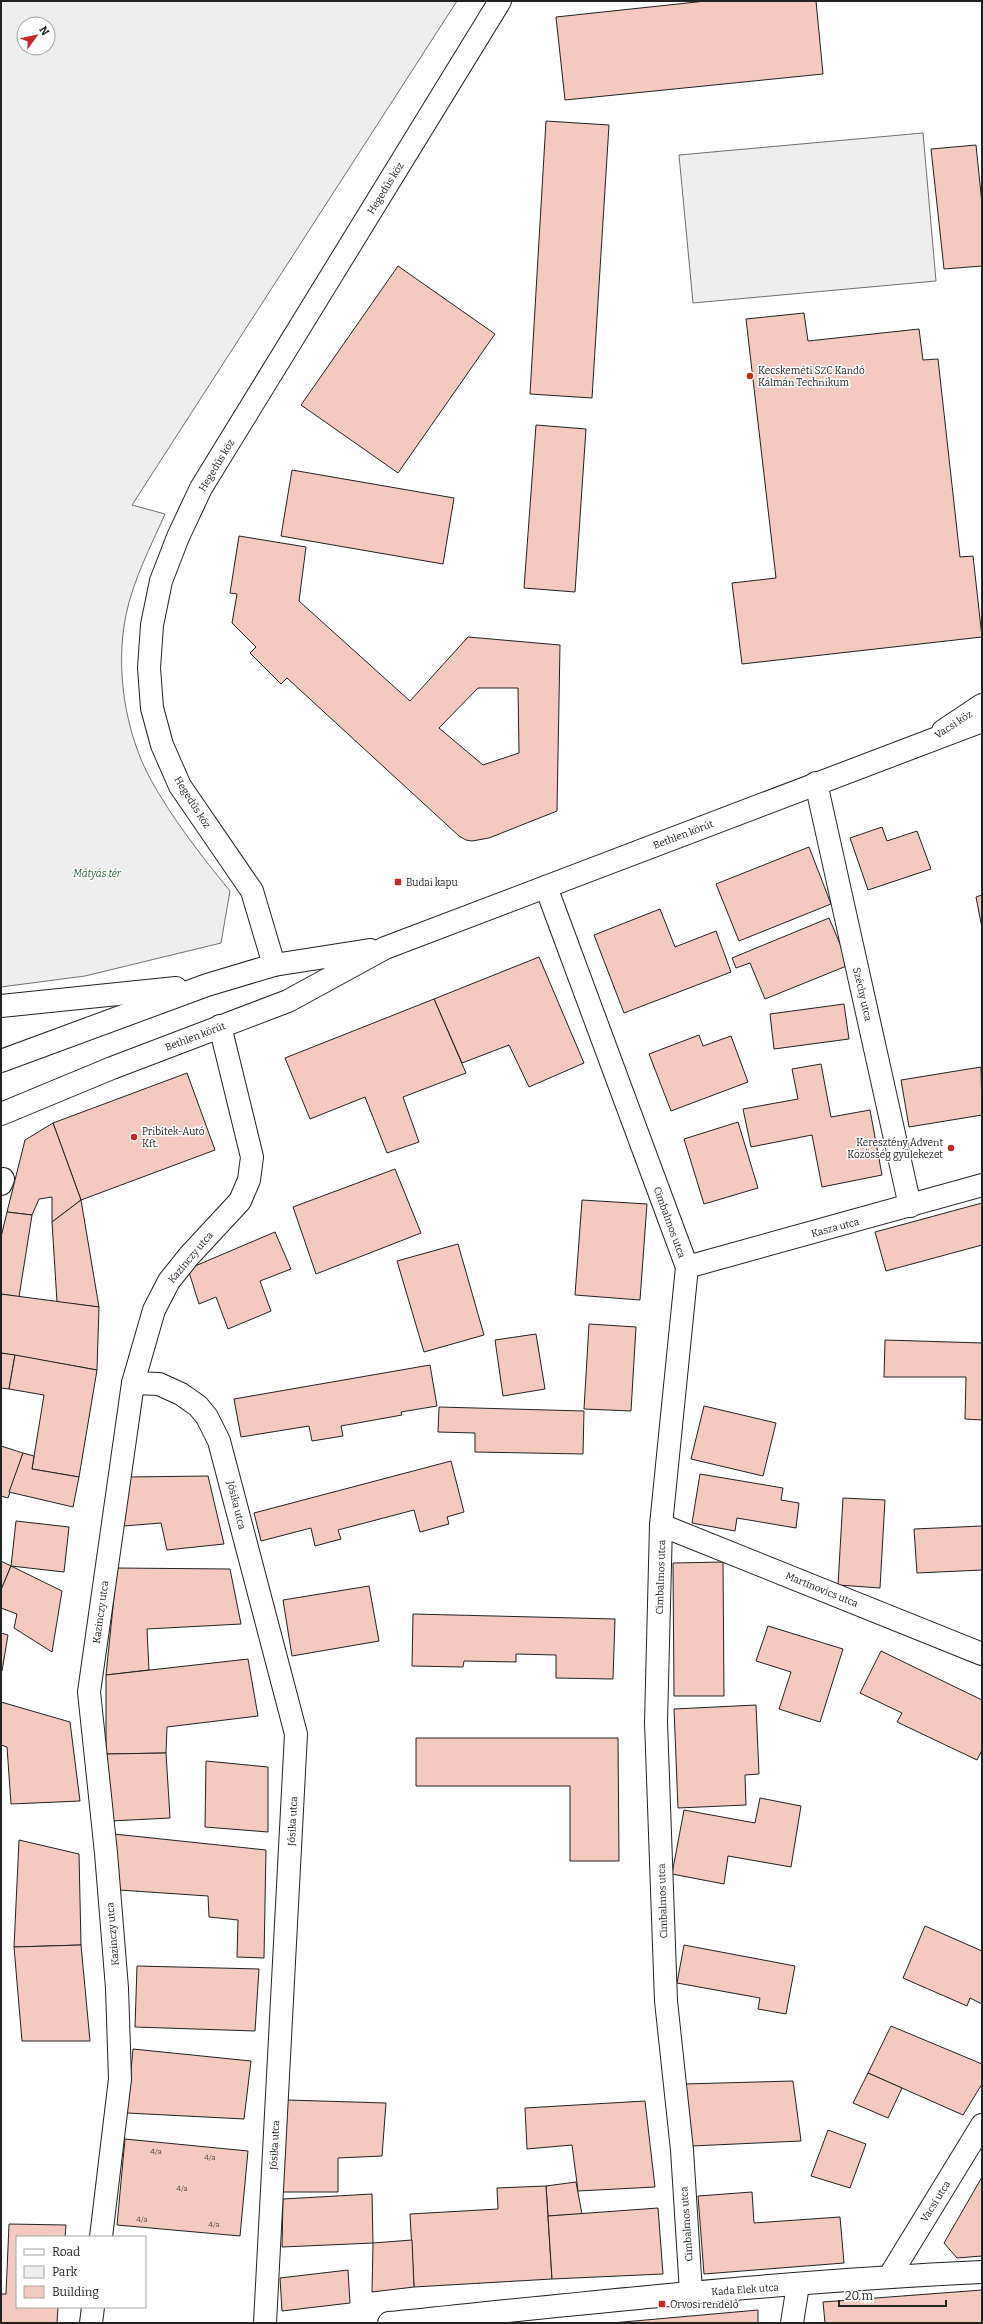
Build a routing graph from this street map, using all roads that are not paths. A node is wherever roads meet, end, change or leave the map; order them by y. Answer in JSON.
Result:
{"nodes":[{"id":1,"x":500,"y":1,"type":"edge"},
{"id":2,"x":982,"y":705,"type":"edge"},
{"id":3,"x":982,"y":721,"type":"edge"},
{"id":4,"x":924,"y":743,"type":"junction"},
{"id":5,"x":816,"y":783,"type":"junction"},
{"id":6,"x":546,"y":887,"type":"junction"},
{"id":7,"x":385,"y":948,"type":"junction"},
{"id":8,"x":274,"y":965,"type":"junction"},
{"id":9,"x":207,"y":985,"type":"junction"},
{"id":10,"x":1,"y":1006,"type":"edge"},
{"id":11,"x":220,"y":1026,"type":"junction"},
{"id":12,"x":1,"y":1061,"type":"edge"},
{"id":13,"x":1,"y":1114,"type":"edge"},
{"id":14,"x":982,"y":1185,"type":"edge"},
{"id":15,"x":910,"y":1206,"type":"junction"},
{"id":16,"x":687,"y":1267,"type":"junction"},
{"id":17,"x":133,"y":1383,"type":"junction"},
{"id":18,"x":661,"y":1525,"type":"junction"},
{"id":19,"x":982,"y":1654,"type":"edge"},
{"id":20,"x":982,"y":2125,"type":"edge"},
{"id":21,"x":101,"y":2236,"type":"edge"},
{"id":22,"x":982,"y":2272,"type":"edge"},
{"id":23,"x":889,"y":2277,"type":"junction"},
{"id":24,"x":798,"y":2285,"type":"junction"},
{"id":25,"x":691,"y":2292,"type":"junction"},
{"id":26,"x":93,"y":2308,"type":"edge"},
{"id":27,"x":492,"y":2318,"type":"edge"},
{"id":28,"x":91,"y":2323,"type":"edge"},
{"id":29,"x":265,"y":2323,"type":"edge"},
{"id":30,"x":389,"y":2323,"type":"edge"},
{"id":31,"x":792,"y":2323,"type":"edge"}],
"edges":[{"from":1,"to":8,"type":"street","name":"Hegedűs köz"},
{"from":2,"to":4,"type":"street","name":"Vacsi köz"},
{"from":3,"to":4,"type":"street","name":"Bethlen körút"},
{"from":4,"to":5,"type":"street","name":"Bethlen körút"},
{"from":5,"to":6,"type":"street","name":"Bethlen körút"},
{"from":5,"to":15,"type":"street","name":"Széchy utca"},
{"from":6,"to":7,"type":"street","name":"Bethlen körút"},
{"from":6,"to":16,"type":"street","name":"Cimbalmos utca"},
{"from":7,"to":8,"type":"street","name":"Bethlen körút"},
{"from":7,"to":11,"type":"street","name":"Bethlen körút"},
{"from":8,"to":9,"type":"street","name":"Bethlen körút"},
{"from":9,"to":10,"type":"street"},
{"from":9,"to":12,"type":"street","name":"Bethlen körút"},
{"from":11,"to":13,"type":"street","name":"Bethlen körút"},
{"from":11,"to":17,"type":"street","name":"Kazinczy utca"},
{"from":14,"to":15,"type":"street","name":"Kasza utca"},
{"from":15,"to":16,"type":"street","name":"Kasza utca"},
{"from":16,"to":18,"type":"street","name":"Cimbalmos utca"},
{"from":17,"to":21,"type":"street","name":"Kazinczy utca"},
{"from":17,"to":29,"type":"street","name":"Jósika utca"},
{"from":18,"to":19,"type":"street","name":"Martinovics utca"},
{"from":18,"to":25,"type":"street","name":"Cimbalmos utca"},
{"from":20,"to":23,"type":"street","name":"Vacsi utca"},
{"from":22,"to":23,"type":"street","name":"Kada Elek utca"},
{"from":23,"to":24,"type":"street","name":"Kada Elek utca"},
{"from":24,"to":25,"type":"street","name":"Kada Elek utca"},
{"from":24,"to":31,"type":"street"},
{"from":25,"to":27,"type":"street","name":"Kada Elek utca"},
{"from":26,"to":28,"type":"street"},
{"from":27,"to":30,"type":"street","name":"Kada Elek utca"}]}
